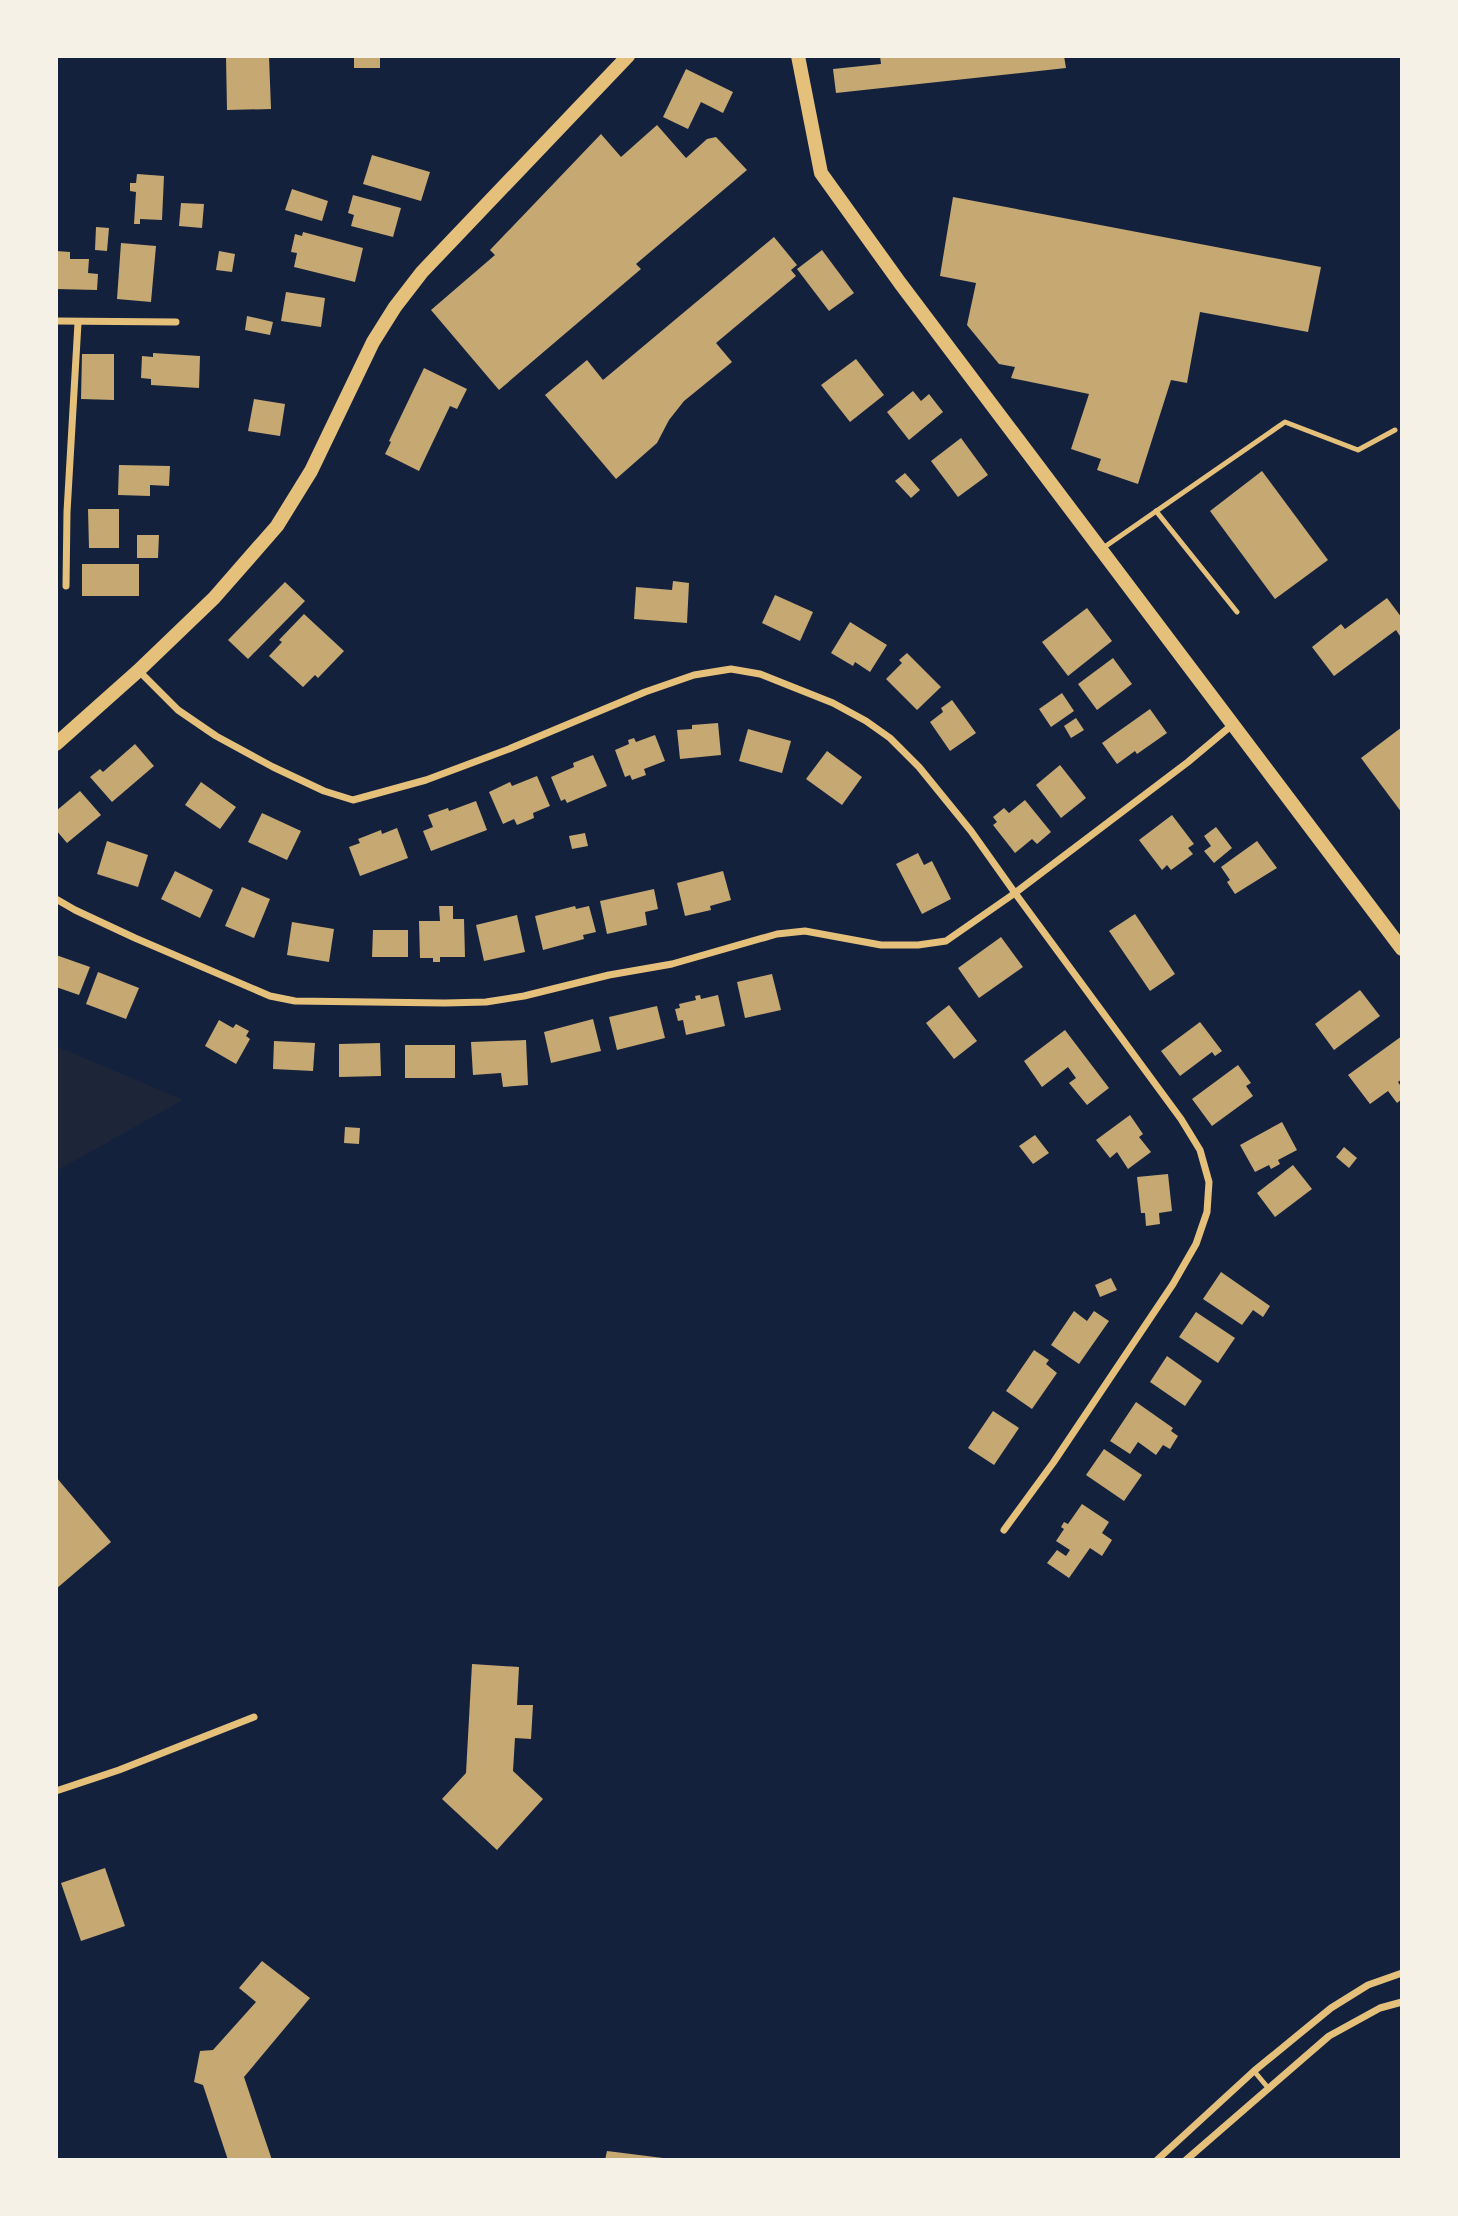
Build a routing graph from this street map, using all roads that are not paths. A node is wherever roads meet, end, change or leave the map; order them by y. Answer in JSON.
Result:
{"nodes":[{"id":1,"x":628,"y":56,"type":"edge"},
{"id":2,"x":798,"y":56,"type":"edge"},
{"id":3,"x":56,"y":321,"type":"edge"},
{"id":4,"x":176,"y":322,"type":"dead end"},
{"id":5,"x":78,"y":323,"type":"junction"},
{"id":6,"x":1395,"y":430,"type":"dead end"},
{"id":7,"x":1156,"y":511,"type":"junction"},
{"id":8,"x":1100,"y":550,"type":"junction"},
{"id":9,"x":66,"y":586,"type":"dead end"},
{"id":10,"x":1237,"y":612,"type":"dead end"},
{"id":11,"x":138,"y":671,"type":"junction"},
{"id":12,"x":1232,"y":725,"type":"junction"},
{"id":13,"x":56,"y":744,"type":"edge"},
{"id":14,"x":1015,"y":893,"type":"junction"},
{"id":15,"x":56,"y":899,"type":"edge"},
{"id":16,"x":1402,"y":950,"type":"edge"},
{"id":17,"x":1004,"y":1530,"type":"dead end"},
{"id":18,"x":254,"y":1717,"type":"dead end"},
{"id":19,"x":56,"y":1791,"type":"edge"},
{"id":20,"x":1402,"y":1973,"type":"edge"},
{"id":21,"x":1402,"y":2002,"type":"edge"},
{"id":22,"x":1254,"y":2071,"type":"junction"},
{"id":23,"x":1269,"y":2089,"type":"junction"},
{"id":24,"x":1157,"y":2160,"type":"edge"},
{"id":25,"x":1186,"y":2160,"type":"edge"}],
"edges":[{"from":1,"to":11,"type":"main road"},
{"from":2,"to":8,"type":"main road"},
{"from":3,"to":5,"type":"street"},
{"from":4,"to":5,"type":"street"},
{"from":5,"to":9,"type":"street"},
{"from":6,"to":7,"type":"lane"},
{"from":7,"to":8,"type":"lane"},
{"from":7,"to":10,"type":"lane"},
{"from":8,"to":12,"type":"main road"},
{"from":11,"to":13,"type":"main road"},
{"from":11,"to":14,"type":"street"},
{"from":12,"to":14,"type":"street"},
{"from":12,"to":16,"type":"main road"},
{"from":14,"to":15,"type":"street"},
{"from":14,"to":17,"type":"street"},
{"from":18,"to":19,"type":"street"},
{"from":20,"to":22,"type":"street"},
{"from":21,"to":23,"type":"street"},
{"from":22,"to":23,"type":"lane"},
{"from":22,"to":24,"type":"street"},
{"from":23,"to":25,"type":"street"}]}
